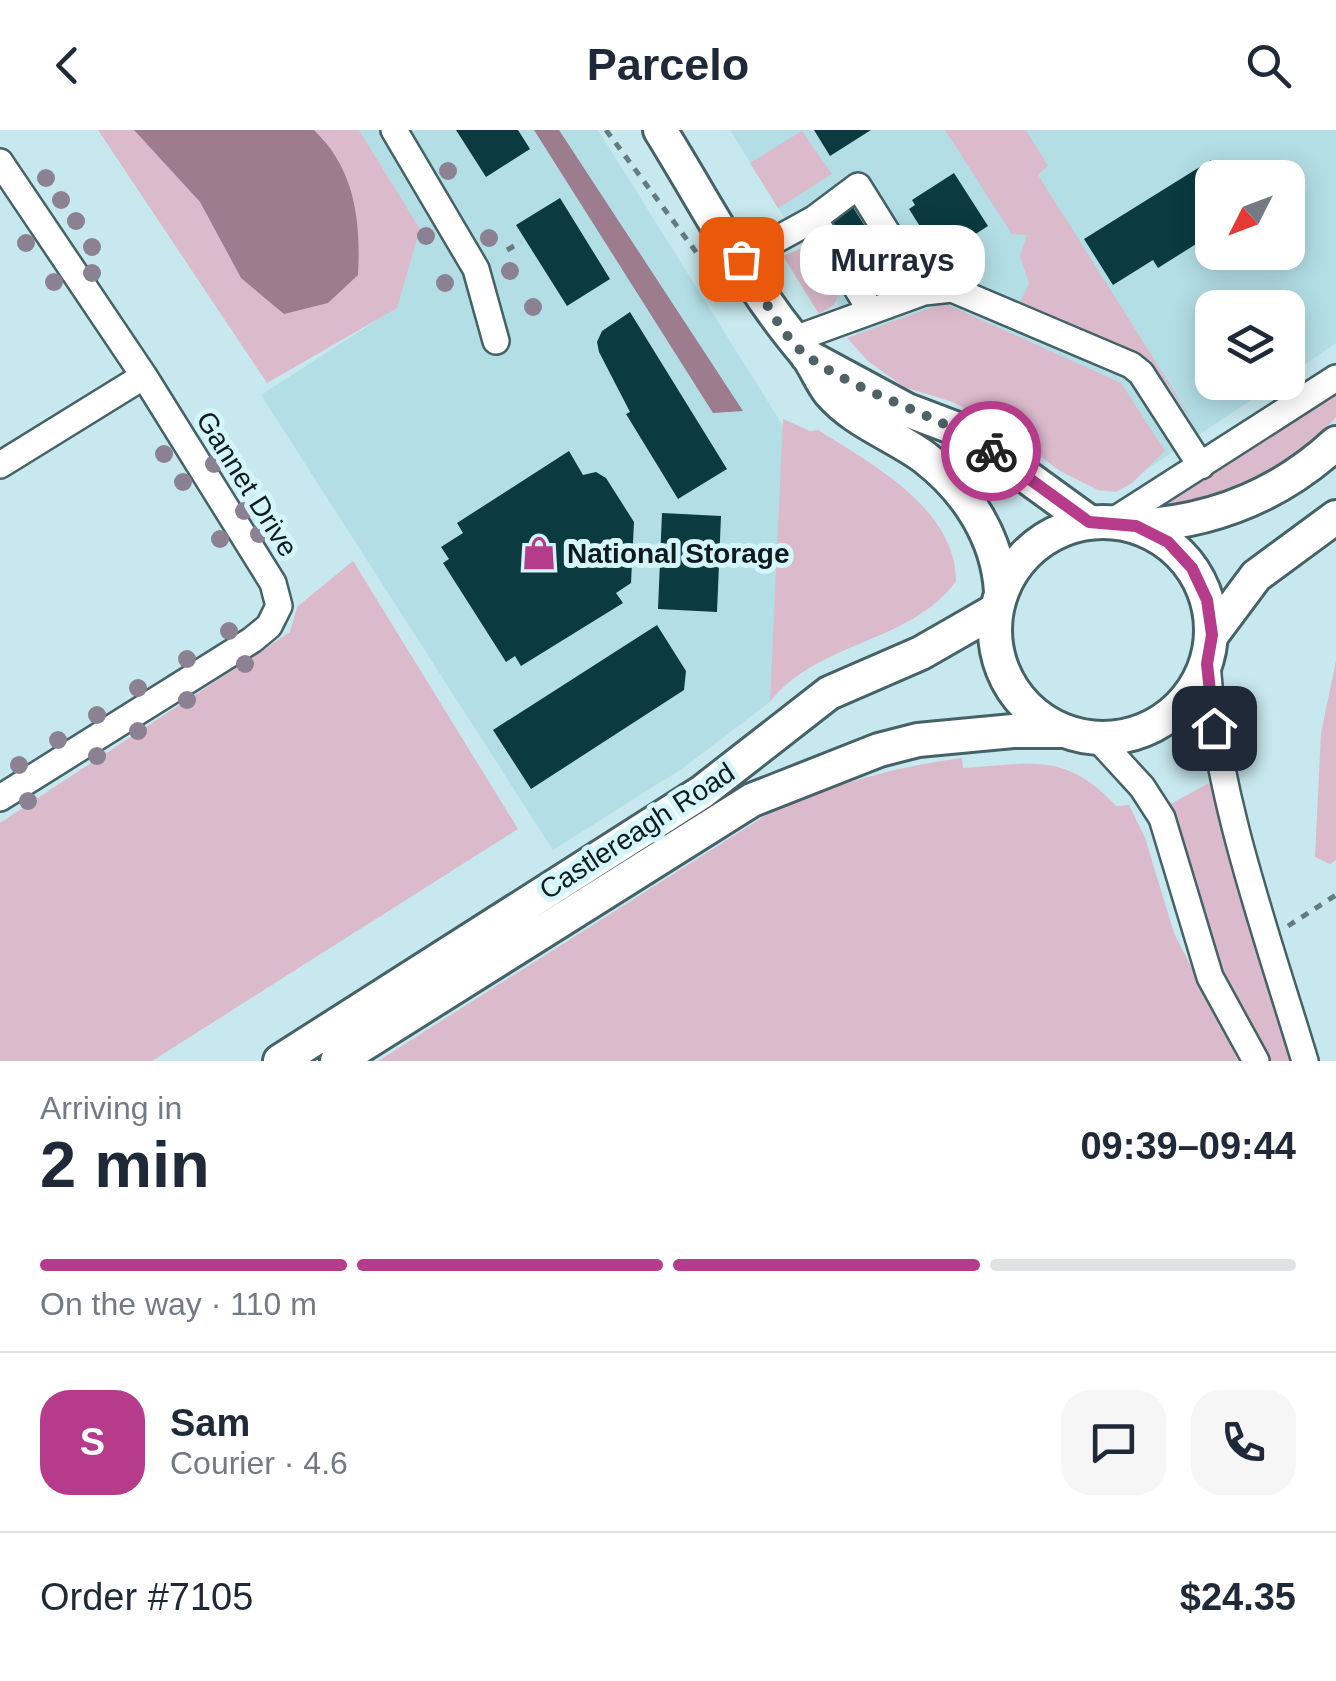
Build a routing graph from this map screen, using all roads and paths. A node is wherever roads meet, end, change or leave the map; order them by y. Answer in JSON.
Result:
{"nodes":[{"id":1,"x":394,"y":130,"type":"edge"},
{"id":2,"x":660,"y":130,"type":"edge"},
{"id":3,"x":0,"y":162,"type":"edge"},
{"id":4,"x":814,"y":219,"type":"junction"},
{"id":5,"x":521,"y":242,"type":"dead end"},
{"id":6,"x":507,"y":250,"type":"dead end"},
{"id":7,"x":741,"y":259,"type":"junction"},
{"id":8,"x":924,"y":292,"type":"junction"},
{"id":9,"x":871,"y":312,"type":"junction"},
{"id":10,"x":496,"y":341,"type":"dead end"},
{"id":11,"x":800,"y":348,"type":"junction"},
{"id":12,"x":144,"y":376,"type":"junction"},
{"id":13,"x":1336,"y":378,"type":"edge"},
{"id":14,"x":1336,"y":442,"type":"edge"},
{"id":15,"x":0,"y":465,"type":"edge"},
{"id":16,"x":1201,"y":466,"type":"junction"},
{"id":17,"x":1336,"y":517,"type":"edge"},
{"id":18,"x":1113,"y":523,"type":"junction"},
{"id":19,"x":999,"y":601,"type":"junction"},
{"id":20,"x":1209,"y":649,"type":"junction"},
{"id":21,"x":1064,"y":732,"type":"junction"},
{"id":22,"x":1097,"y":738,"type":"junction"},
{"id":23,"x":0,"y":798,"type":"edge"},
{"id":24,"x":1336,"y":895,"type":"edge"},
{"id":25,"x":1268,"y":938,"type":"junction"},
{"id":26,"x":280,"y":1061,"type":"edge"},
{"id":27,"x":338,"y":1061,"type":"edge"},
{"id":28,"x":1256,"y":1061,"type":"edge"},
{"id":29,"x":1305,"y":1061,"type":"edge"}],
"edges":[{"from":1,"to":10,"type":"street"},
{"from":2,"to":7,"type":"main road"},
{"from":3,"to":12,"type":"street","name":"Gannet Drive"},
{"from":4,"to":7,"type":"street"},
{"from":4,"to":8,"type":"street"},
{"from":4,"to":9,"type":"street"},
{"from":5,"to":6,"type":"path"},
{"from":7,"to":11,"type":"main road"},
{"from":8,"to":9,"type":"street"},
{"from":8,"to":16,"type":"street"},
{"from":9,"to":11,"type":"street"},
{"from":11,"to":18,"type":"main road"},
{"from":11,"to":19,"type":"main road"},
{"from":12,"to":15,"type":"street"},
{"from":12,"to":23,"type":"street","name":"Gannet Drive"},
{"from":13,"to":16,"type":"street"},
{"from":14,"to":18,"type":"main road"},
{"from":16,"to":18,"type":"street"},
{"from":17,"to":20,"type":"main road"},
{"from":18,"to":19,"type":"main road"},
{"from":18,"to":20,"type":"main road"},
{"from":19,"to":21,"type":"main road"},
{"from":19,"to":26,"type":"main road","name":"Castlereagh Road"},
{"from":20,"to":22,"type":"main road"},
{"from":20,"to":25,"type":"street"},
{"from":21,"to":22,"type":"main road"},
{"from":21,"to":27,"type":"main road","name":"Castlereagh Road"},
{"from":22,"to":28,"type":"street"},
{"from":24,"to":25,"type":"path"},
{"from":25,"to":29,"type":"street"}]}
